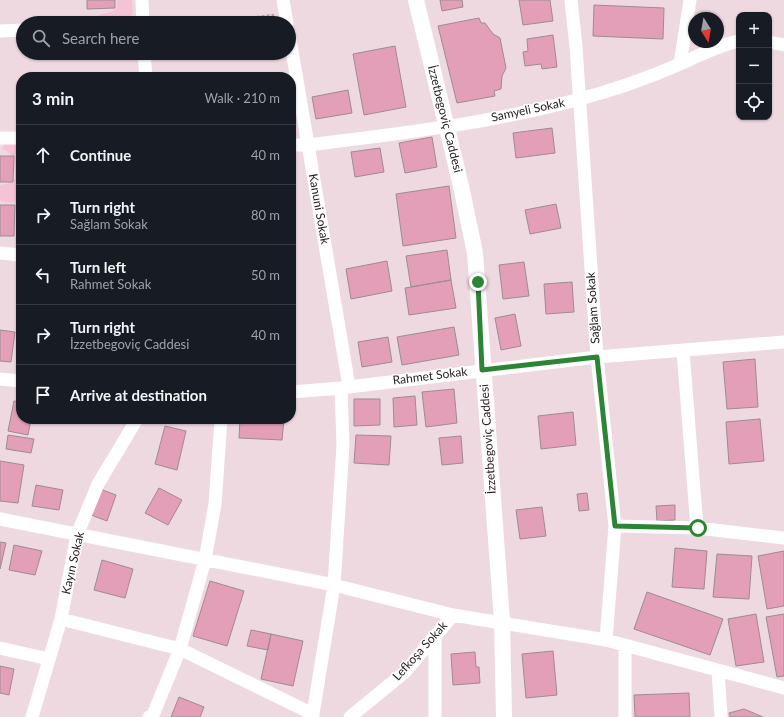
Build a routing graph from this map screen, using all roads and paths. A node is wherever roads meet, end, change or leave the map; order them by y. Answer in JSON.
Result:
{"nodes":[{"id":1,"x":142,"y":0,"type":"edge"},
{"id":2,"x":284,"y":0,"type":"edge"},
{"id":3,"x":416,"y":0,"type":"edge"},
{"id":4,"x":571,"y":0,"type":"edge"},
{"id":5,"x":690,"y":0,"type":"edge"},
{"id":6,"x":143,"y":16,"type":"edge"},
{"id":7,"x":286,"y":16,"type":"edge"},
{"id":8,"x":16,"y":30,"type":"edge"},
{"id":9,"x":0,"y":31,"type":"edge"},
{"id":10,"x":736,"y":42,"type":"edge"},
{"id":11,"x":772,"y":43,"type":"edge"},
{"id":12,"x":784,"y":45,"type":"edge"},
{"id":13,"x":145,"y":60,"type":"edge"},
{"id":14,"x":294,"y":60,"type":"edge"},
{"id":15,"x":680,"y":64,"type":"junction"},
{"id":16,"x":146,"y":72,"type":"edge"},
{"id":17,"x":296,"y":72,"type":"edge"},
{"id":18,"x":296,"y":74,"type":"edge"},
{"id":19,"x":579,"y":99,"type":"junction"},
{"id":20,"x":447,"y":127,"type":"junction"},
{"id":21,"x":0,"y":138,"type":"edge"},
{"id":22,"x":16,"y":138,"type":"edge"},
{"id":23,"x":296,"y":145,"type":"edge"},
{"id":24,"x":308,"y":145,"type":"junction"},
{"id":25,"x":0,"y":253,"type":"edge"},
{"id":26,"x":16,"y":255,"type":"edge"},
{"id":27,"x":784,"y":342,"type":"edge"},
{"id":28,"x":683,"y":351,"type":"junction"},
{"id":29,"x":597,"y":357,"type":"junction"},
{"id":30,"x":482,"y":370,"type":"junction"},
{"id":31,"x":0,"y":379,"type":"edge"},
{"id":32,"x":16,"y":381,"type":"edge"},
{"id":33,"x":345,"y":387,"type":"junction"},
{"id":34,"x":296,"y":392,"type":"edge"},
{"id":35,"x":134,"y":424,"type":"edge"},
{"id":36,"x":221,"y":424,"type":"edge"},
{"id":37,"x":0,"y":519,"type":"edge"},
{"id":38,"x":615,"y":526,"type":"junction"},
{"id":39,"x":698,"y":528,"type":"junction"},
{"id":40,"x":77,"y":535,"type":"junction"},
{"id":41,"x":784,"y":538,"type":"edge"},
{"id":42,"x":206,"y":560,"type":"junction"},
{"id":43,"x":334,"y":585,"type":"junction"},
{"id":44,"x":453,"y":615,"type":"junction"},
{"id":45,"x":61,"y":619,"type":"junction"},
{"id":46,"x":502,"y":621,"type":"junction"},
{"id":47,"x":435,"y":636,"type":"junction"},
{"id":48,"x":606,"y":640,"type":"junction"},
{"id":49,"x":625,"y":645,"type":"junction"},
{"id":50,"x":0,"y":648,"type":"edge"},
{"id":51,"x":180,"y":649,"type":"junction"},
{"id":52,"x":49,"y":658,"type":"junction"},
{"id":53,"x":718,"y":670,"type":"junction"},
{"id":54,"x":784,"y":688,"type":"edge"},
{"id":55,"x":152,"y":716,"type":"edge"},
{"id":56,"x":313,"y":716,"type":"edge"},
{"id":57,"x":32,"y":717,"type":"edge"},
{"id":58,"x":350,"y":717,"type":"edge"},
{"id":59,"x":435,"y":717,"type":"edge"},
{"id":60,"x":504,"y":717,"type":"edge"},
{"id":61,"x":625,"y":717,"type":"edge"},
{"id":62,"x":721,"y":717,"type":"edge"}],
"edges":[{"from":1,"to":6,"type":"street"},
{"from":2,"to":7,"type":"street"},
{"from":3,"to":20,"type":"street","name":"İzzetbegoviç Caddesi"},
{"from":4,"to":19,"type":"street","name":"Sağlam Sokak"},
{"from":5,"to":15,"type":"street"},
{"from":8,"to":9,"type":"street"},
{"from":10,"to":15,"type":"street","name":"Samyeli Sokak"},
{"from":11,"to":12,"type":"street"},
{"from":13,"to":16,"type":"street"},
{"from":14,"to":17,"type":"street","name":"Kanuni Sokak"},
{"from":15,"to":19,"type":"street","name":"Samyeli Sokak"},
{"from":18,"to":24,"type":"street","name":"Kanuni Sokak"},
{"from":19,"to":20,"type":"street","name":"Samyeli Sokak"},
{"from":19,"to":29,"type":"street","name":"Sağlam Sokak"},
{"from":20,"to":24,"type":"street","name":"Samyeli Sokak"},
{"from":20,"to":30,"type":"street","name":"İzzetbegoviç Caddesi"},
{"from":21,"to":22,"type":"street"},
{"from":23,"to":24,"type":"street","name":"Samyeli Sokak"},
{"from":24,"to":33,"type":"street","name":"Kanuni Sokak"},
{"from":25,"to":26,"type":"street"},
{"from":27,"to":28,"type":"street","name":"Rahmet Sokak"},
{"from":28,"to":29,"type":"street","name":"Rahmet Sokak"},
{"from":28,"to":39,"type":"street"},
{"from":29,"to":30,"type":"street","name":"Rahmet Sokak"},
{"from":29,"to":38,"type":"street","name":"Sağlam Sokak"},
{"from":30,"to":33,"type":"street","name":"Rahmet Sokak"},
{"from":30,"to":46,"type":"street","name":"İzzetbegoviç Caddesi"},
{"from":31,"to":32,"type":"street"},
{"from":33,"to":34,"type":"street","name":"Rahmet Sokak"},
{"from":33,"to":43,"type":"street","name":"Kanuni Sokak"},
{"from":35,"to":40,"type":"street","name":"Kayın Sokak"},
{"from":36,"to":42,"type":"street"},
{"from":37,"to":40,"type":"street"},
{"from":38,"to":39,"type":"street"},
{"from":38,"to":48,"type":"street","name":"Sağlam Sokak"},
{"from":39,"to":41,"type":"street"},
{"from":40,"to":42,"type":"street"},
{"from":40,"to":45,"type":"street","name":"Kayın Sokak"},
{"from":42,"to":43,"type":"street"},
{"from":42,"to":51,"type":"street"},
{"from":43,"to":44,"type":"street"},
{"from":43,"to":56,"type":"street","name":"Kanuni Sokak"},
{"from":44,"to":46,"type":"street"},
{"from":44,"to":47,"type":"street","name":"Lefkoşa Sokak"},
{"from":45,"to":51,"type":"street"},
{"from":45,"to":52,"type":"street","name":"Kayın Sokak"},
{"from":46,"to":48,"type":"street"},
{"from":46,"to":60,"type":"street","name":"İzzetbegoviç Caddesi"},
{"from":47,"to":58,"type":"street","name":"Lefkoşa Sokak"},
{"from":47,"to":59,"type":"street"},
{"from":48,"to":49,"type":"street"},
{"from":49,"to":53,"type":"street"},
{"from":49,"to":61,"type":"street"},
{"from":50,"to":52,"type":"street"},
{"from":51,"to":55,"type":"street"},
{"from":51,"to":56,"type":"street"},
{"from":52,"to":57,"type":"street","name":"Kayın Sokak"},
{"from":53,"to":54,"type":"street"},
{"from":53,"to":62,"type":"street"}]}
